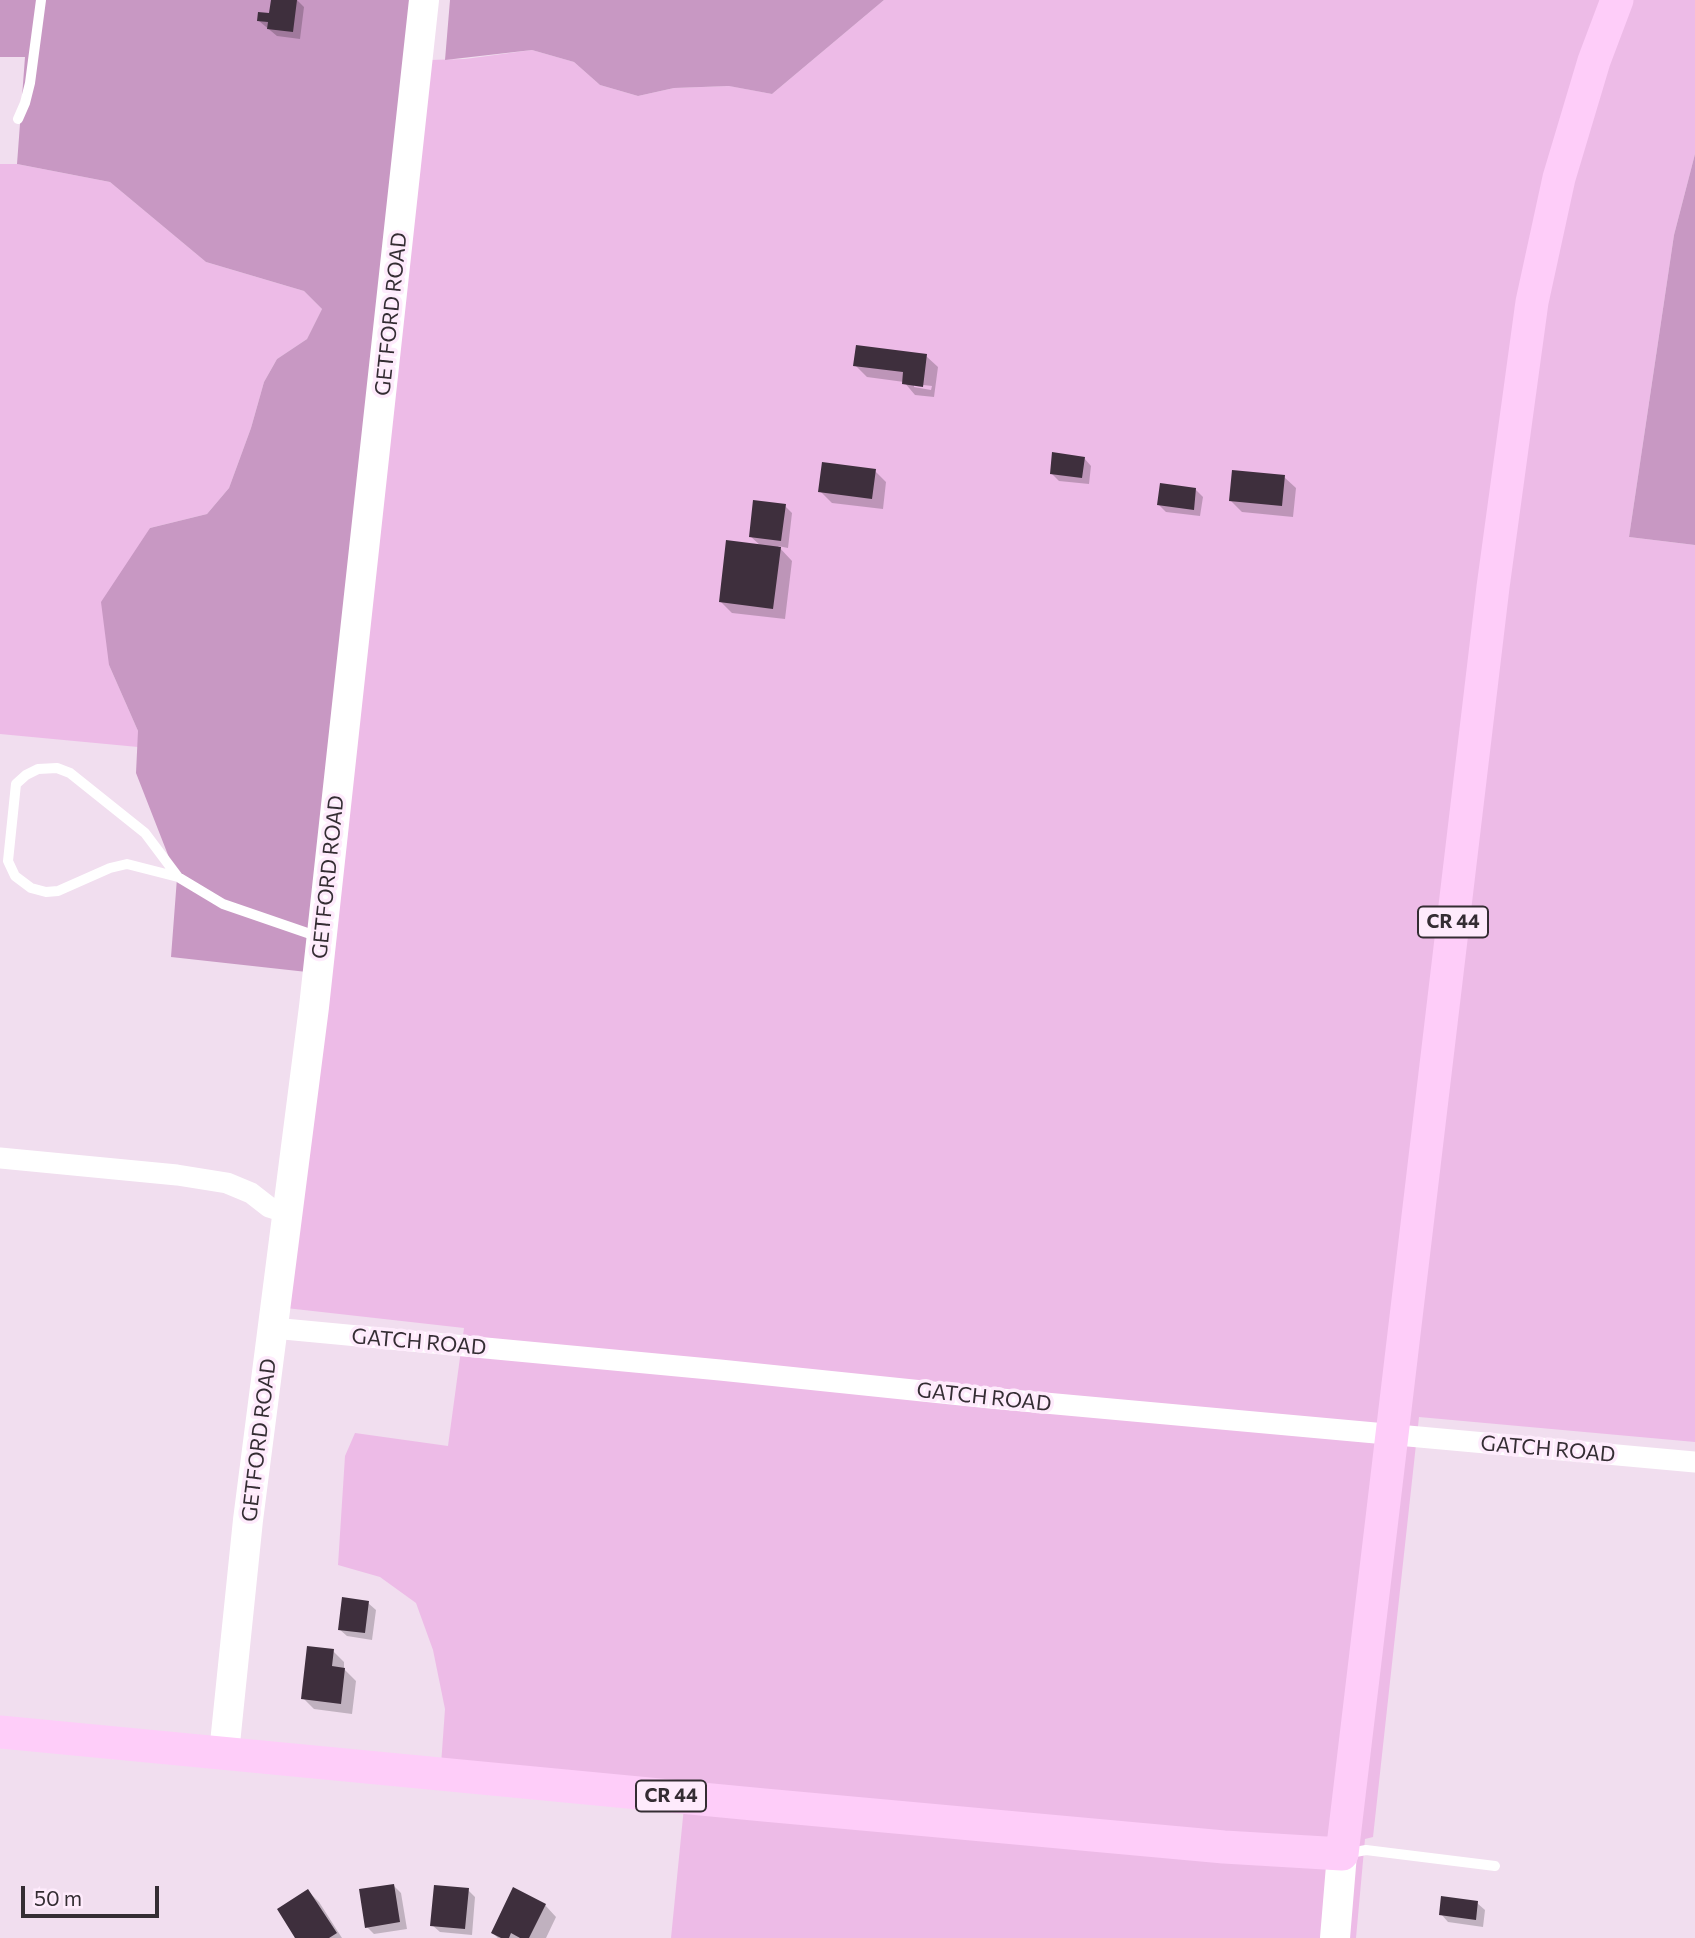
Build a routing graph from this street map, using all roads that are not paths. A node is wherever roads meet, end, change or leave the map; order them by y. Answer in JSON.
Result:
{"nodes":[{"id":1,"x":41,"y":0,"type":"edge"},
{"id":2,"x":424,"y":0,"type":"edge"},
{"id":3,"x":1617,"y":0,"type":"edge"},
{"id":4,"x":18,"y":118,"type":"dead end"},
{"id":5,"x":178,"y":877,"type":"junction"},
{"id":6,"x":322,"y":937,"type":"junction"},
{"id":7,"x":0,"y":1158,"type":"edge"},
{"id":8,"x":288,"y":1213,"type":"junction"},
{"id":9,"x":273,"y":1328,"type":"junction"},
{"id":10,"x":1392,"y":1434,"type":"junction"},
{"id":11,"x":1695,"y":1462,"type":"edge"},
{"id":12,"x":0,"y":1732,"type":"edge"},
{"id":13,"x":223,"y":1753,"type":"junction"},
{"id":14,"x":1342,"y":1854,"type":"junction"},
{"id":15,"x":1495,"y":1867,"type":"dead end"},
{"id":16,"x":1335,"y":1938,"type":"edge"}],
"edges":[{"from":1,"to":4,"type":"lane"},
{"from":2,"to":6,"type":"street","name":"GETFORD ROAD"},
{"from":3,"to":10,"type":"main road","number":"CR 44"},
{"from":5,"to":5,"type":"lane"},
{"from":5,"to":6,"type":"lane"},
{"from":6,"to":8,"type":"street","name":"GETFORD ROAD"},
{"from":7,"to":8,"type":"street"},
{"from":8,"to":9,"type":"street","name":"GETFORD ROAD"},
{"from":9,"to":10,"type":"street","name":"GATCH ROAD"},
{"from":9,"to":13,"type":"street","name":"GETFORD ROAD"},
{"from":10,"to":11,"type":"street","name":"GATCH ROAD"},
{"from":10,"to":14,"type":"main road","number":"CR 44"},
{"from":12,"to":13,"type":"main road","number":"CR 44"},
{"from":13,"to":14,"type":"main road","number":"CR 44"},
{"from":14,"to":15,"type":"lane"},
{"from":14,"to":16,"type":"street"}]}
